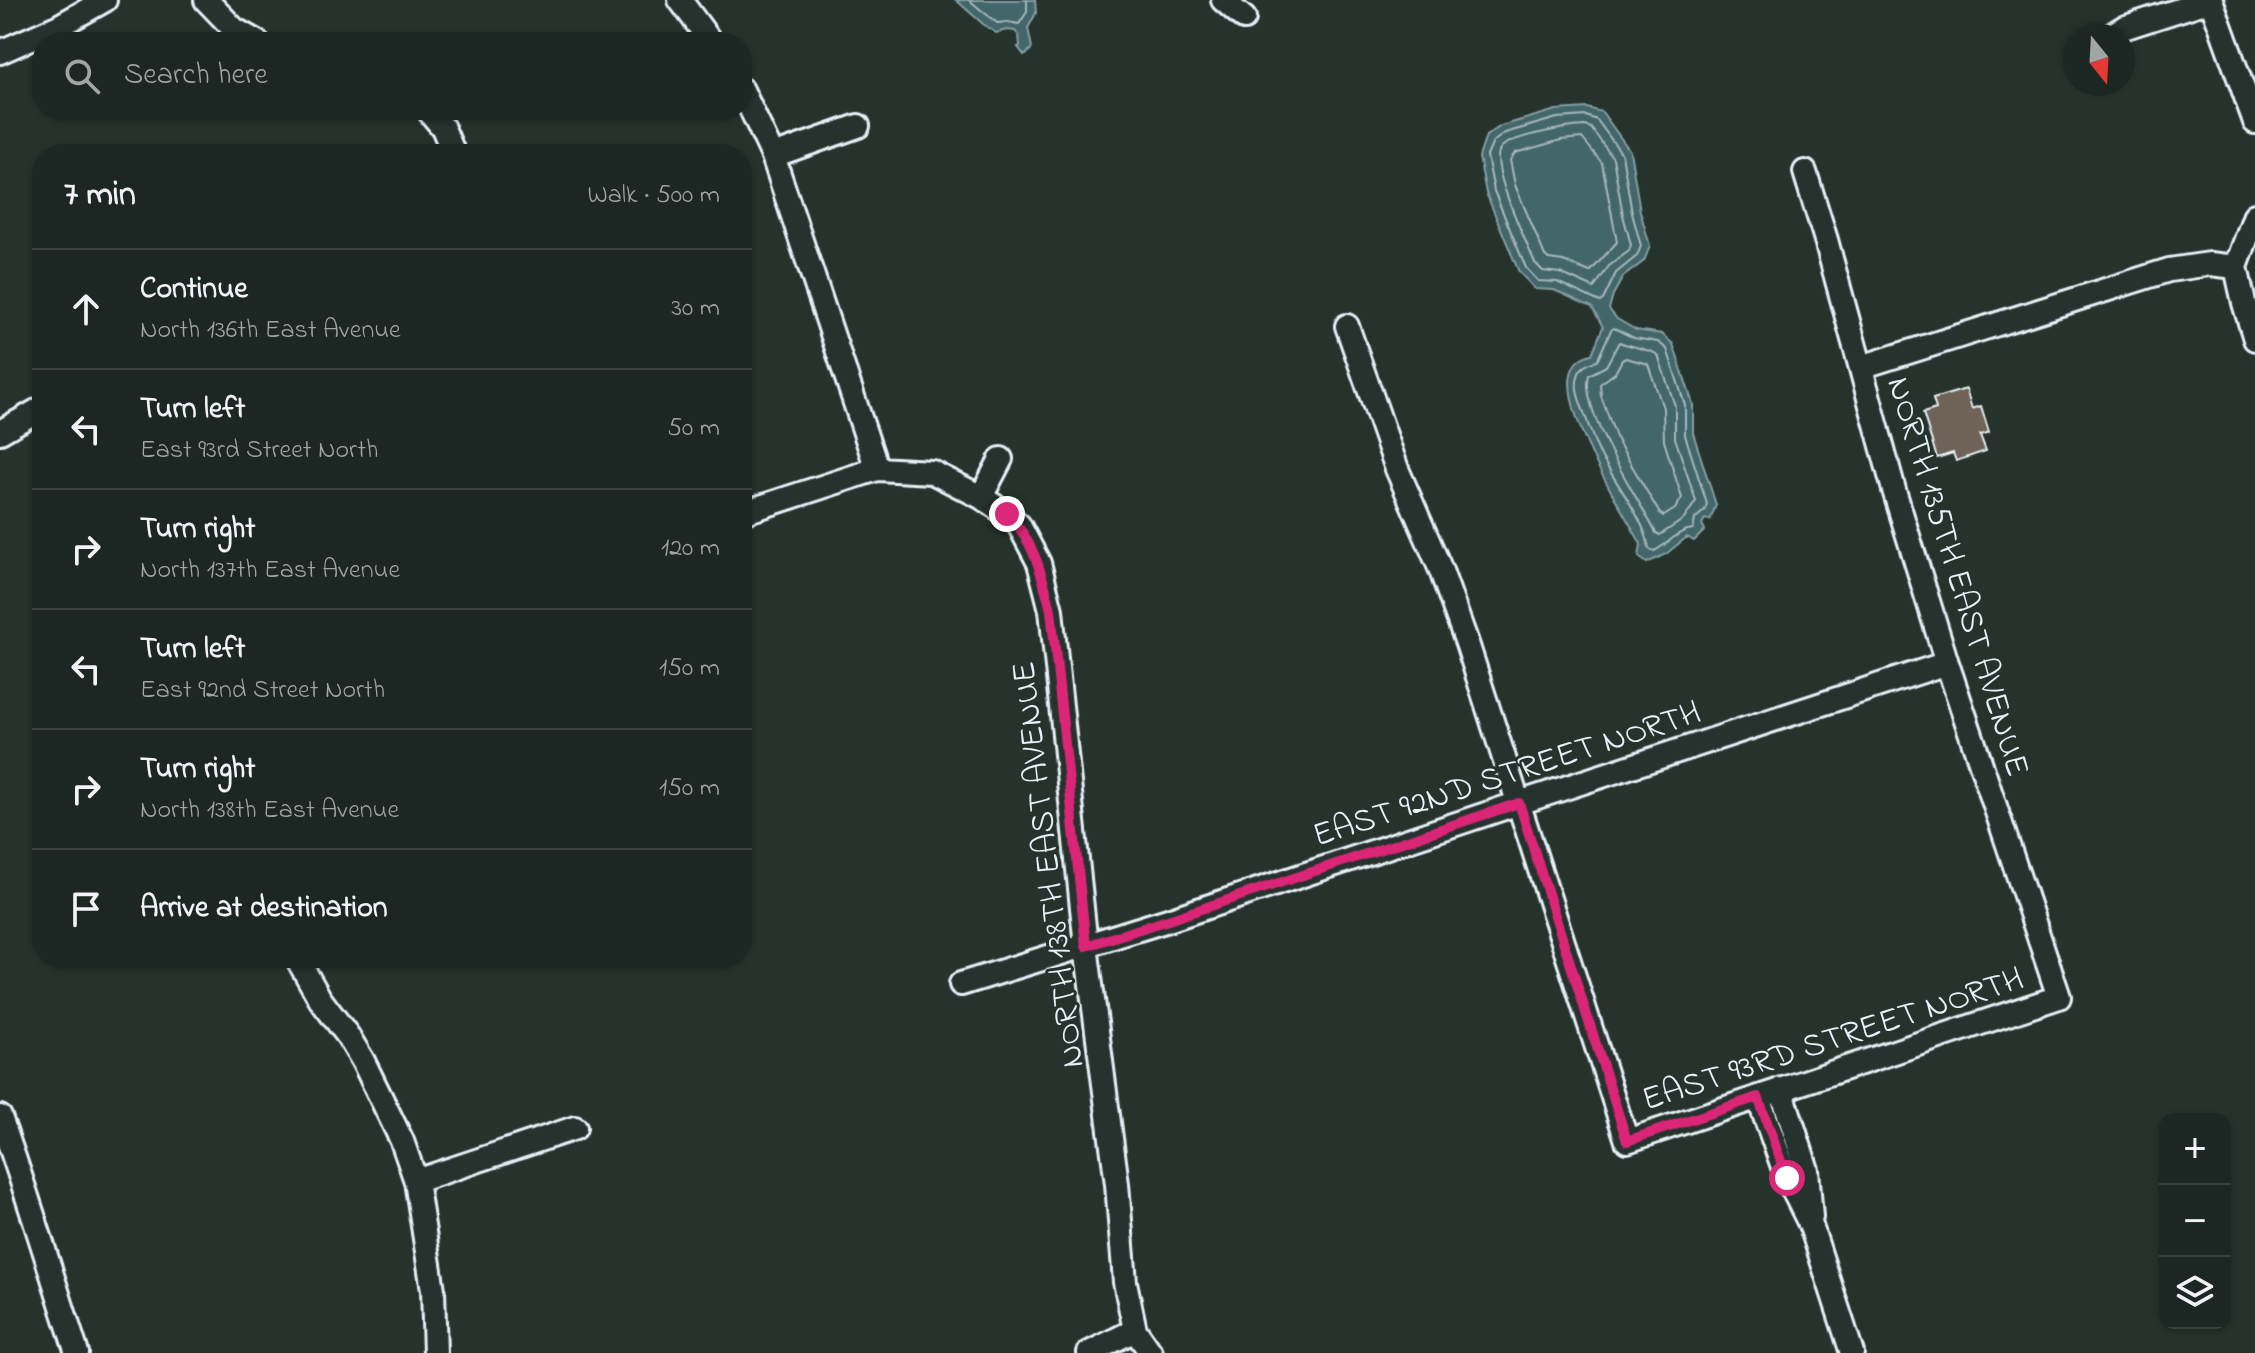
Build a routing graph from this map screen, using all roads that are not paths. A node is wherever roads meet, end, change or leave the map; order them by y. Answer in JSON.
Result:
{"nodes":[{"id":1,"x":105,"y":0,"type":"edge"},
{"id":2,"x":206,"y":0,"type":"edge"},
{"id":3,"x":680,"y":0,"type":"edge"},
{"id":4,"x":1223,"y":0,"type":"edge"},
{"id":5,"x":2210,"y":0,"type":"edge"},
{"id":6,"x":1244,"y":18,"type":"dead end"},
{"id":7,"x":2135,"y":24,"type":"edge"},
{"id":8,"x":45,"y":32,"type":"edge"},
{"id":9,"x":239,"y":32,"type":"edge"},
{"id":10,"x":704,"y":32,"type":"edge"},
{"id":11,"x":32,"y":38,"type":"edge"},
{"id":12,"x":0,"y":52,"type":"edge"},
{"id":13,"x":752,"y":111,"type":"edge"},
{"id":14,"x":436,"y":120,"type":"edge"},
{"id":15,"x":2255,"y":122,"type":"edge"},
{"id":16,"x":858,"y":126,"type":"dead end"},
{"id":17,"x":450,"y":144,"type":"edge"},
{"id":18,"x":773,"y":156,"type":"junction"},
{"id":19,"x":1805,"y":172,"type":"dead end"},
{"id":20,"x":2255,"y":215,"type":"edge"},
{"id":21,"x":2236,"y":267,"type":"junction"},
{"id":22,"x":1347,"y":326,"type":"dead end"},
{"id":23,"x":2255,"y":339,"type":"edge"},
{"id":24,"x":1861,"y":367,"type":"junction"},
{"id":25,"x":32,"y":414,"type":"edge"},
{"id":26,"x":0,"y":432,"type":"edge"},
{"id":27,"x":1001,"y":459,"type":"dead end"},
{"id":28,"x":877,"y":469,"type":"junction"},
{"id":29,"x":981,"y":497,"type":"junction"},
{"id":30,"x":752,"y":510,"type":"edge"},
{"id":31,"x":1947,"y":663,"type":"junction"},
{"id":32,"x":1519,"y":803,"type":"junction"},
{"id":33,"x":1086,"y":946,"type":"junction"},
{"id":34,"x":303,"y":968,"type":"edge"},
{"id":35,"x":961,"y":984,"type":"dead end"},
{"id":36,"x":2059,"y":997,"type":"joint"},
{"id":37,"x":1781,"y":1089,"type":"junction"},
{"id":38,"x":1758,"y":1097,"type":"junction"},
{"id":39,"x":0,"y":1117,"type":"edge"},
{"id":40,"x":575,"y":1128,"type":"dead end"},
{"id":41,"x":416,"y":1181,"type":"junction"},
{"id":42,"x":1811,"y":1226,"type":"junction"},
{"id":43,"x":1135,"y":1330,"type":"junction"},
{"id":44,"x":77,"y":1353,"type":"edge"},
{"id":45,"x":435,"y":1353,"type":"edge"},
{"id":46,"x":1089,"y":1353,"type":"edge"},
{"id":47,"x":1151,"y":1353,"type":"edge"},
{"id":48,"x":1852,"y":1353,"type":"edge"}],
"edges":[{"from":1,"to":8,"type":"street"},
{"from":2,"to":9,"type":"street"},
{"from":3,"to":10,"type":"street"},
{"from":4,"to":6,"type":"street"},
{"from":5,"to":7,"type":"street"},
{"from":5,"to":15,"type":"street"},
{"from":11,"to":12,"type":"street"},
{"from":13,"to":18,"type":"street"},
{"from":14,"to":17,"type":"street"},
{"from":16,"to":18,"type":"street"},
{"from":18,"to":28,"type":"street"},
{"from":19,"to":24,"type":"street","name":"NORTH 135TH EAST AVENUE"},
{"from":20,"to":21,"type":"street"},
{"from":21,"to":23,"type":"street"},
{"from":21,"to":24,"type":"street"},
{"from":22,"to":32,"type":"street"},
{"from":24,"to":31,"type":"street","name":"NORTH 135TH EAST AVENUE"},
{"from":25,"to":26,"type":"street"},
{"from":27,"to":29,"type":"street"},
{"from":28,"to":29,"type":"street","name":"NORTH 138TH EAST AVENUE"},
{"from":28,"to":30,"type":"street"},
{"from":29,"to":33,"type":"street","name":"NORTH 138TH EAST AVENUE"},
{"from":31,"to":32,"type":"street","name":"EAST 92ND STREET NORTH"},
{"from":31,"to":36,"type":"street","name":"NORTH 135TH EAST AVENUE"},
{"from":32,"to":33,"type":"street","name":"EAST 92ND STREET NORTH"},
{"from":32,"to":38,"type":"street","name":"EAST 93RD STREET NORTH"},
{"from":33,"to":35,"type":"street","name":"EAST 92ND STREET NORTH"},
{"from":33,"to":43,"type":"street","name":"NORTH 138TH EAST AVENUE"},
{"from":34,"to":41,"type":"street"},
{"from":36,"to":37,"type":"street","name":"EAST 93RD STREET NORTH"},
{"from":37,"to":38,"type":"street","name":"EAST 93RD STREET NORTH"},
{"from":37,"to":42,"type":"street"},
{"from":38,"to":42,"type":"street"},
{"from":39,"to":44,"type":"street"},
{"from":40,"to":41,"type":"street"},
{"from":41,"to":45,"type":"street"},
{"from":42,"to":48,"type":"street"},
{"from":43,"to":46,"type":"street"},
{"from":43,"to":47,"type":"street","name":"NORTH 138TH EAST AVENUE"}]}
